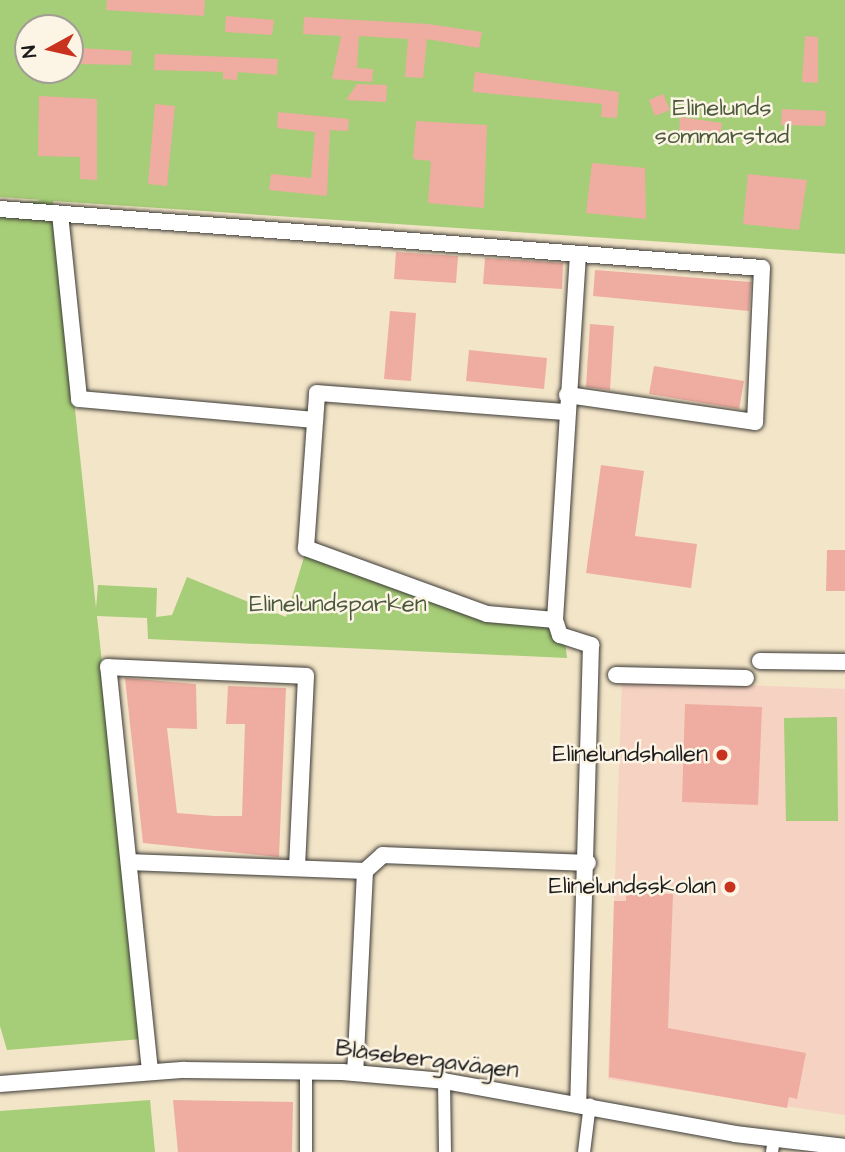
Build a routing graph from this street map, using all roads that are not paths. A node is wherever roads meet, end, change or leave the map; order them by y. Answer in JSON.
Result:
{"nodes":[{"id":1,"x":0,"y":209,"type":"edge"},
{"id":2,"x":60,"y":214,"type":"junction"},
{"id":3,"x":578,"y":254,"type":"junction"},
{"id":4,"x":566,"y":404,"type":"junction"},
{"id":5,"x":316,"y":420,"type":"junction"},
{"id":6,"x":555,"y":620,"type":"junction"},
{"id":7,"x":761,"y":661,"type":"dead end"},
{"id":8,"x":845,"y":662,"type":"edge"},
{"id":9,"x":616,"y":675,"type":"dead end"},
{"id":10,"x":746,"y":678,"type":"dead end"},
{"id":11,"x":129,"y":862,"type":"junction"},
{"id":12,"x":588,"y":863,"type":"junction"},
{"id":13,"x":297,"y":867,"type":"junction"},
{"id":14,"x":365,"y":871,"type":"junction"},
{"id":15,"x":306,"y":1070,"type":"junction"},
{"id":16,"x":150,"y":1071,"type":"junction"},
{"id":17,"x":355,"y":1073,"type":"junction"},
{"id":18,"x":444,"y":1081,"type":"junction"},
{"id":19,"x":0,"y":1084,"type":"edge"},
{"id":20,"x":584,"y":1103,"type":"junction"},
{"id":21,"x":773,"y":1146,"type":"edge"},
{"id":22,"x":845,"y":1147,"type":"edge"},
{"id":23,"x":306,"y":1152,"type":"edge"},
{"id":24,"x":445,"y":1152,"type":"edge"},
{"id":25,"x":584,"y":1152,"type":"edge"}],
"edges":[{"from":1,"to":2,"type":"street"},
{"from":2,"to":3,"type":"street"},
{"from":2,"to":5,"type":"street"},
{"from":3,"to":4,"type":"street"},
{"from":3,"to":4,"type":"street"},
{"from":4,"to":5,"type":"street"},
{"from":4,"to":6,"type":"street"},
{"from":5,"to":6,"type":"street"},
{"from":6,"to":12,"type":"street"},
{"from":7,"to":8,"type":"street"},
{"from":9,"to":10,"type":"street"},
{"from":11,"to":13,"type":"street"},
{"from":11,"to":13,"type":"street"},
{"from":11,"to":16,"type":"street"},
{"from":12,"to":14,"type":"street"},
{"from":12,"to":20,"type":"street"},
{"from":13,"to":14,"type":"street"},
{"from":14,"to":17,"type":"street"},
{"from":15,"to":16,"type":"street","name":"Blåsebergavägen"},
{"from":15,"to":17,"type":"street","name":"Blåsebergavägen"},
{"from":15,"to":23,"type":"street"},
{"from":16,"to":19,"type":"street","name":"Blåsebergavägen"},
{"from":17,"to":18,"type":"street","name":"Blåsebergavägen"},
{"from":18,"to":20,"type":"street","name":"Blåsebergavägen"},
{"from":18,"to":24,"type":"street"},
{"from":20,"to":21,"type":"street","name":"Blåsebergavägen"},
{"from":20,"to":25,"type":"street"},
{"from":21,"to":22,"type":"street","name":"Blåsebergavägen"}]}
